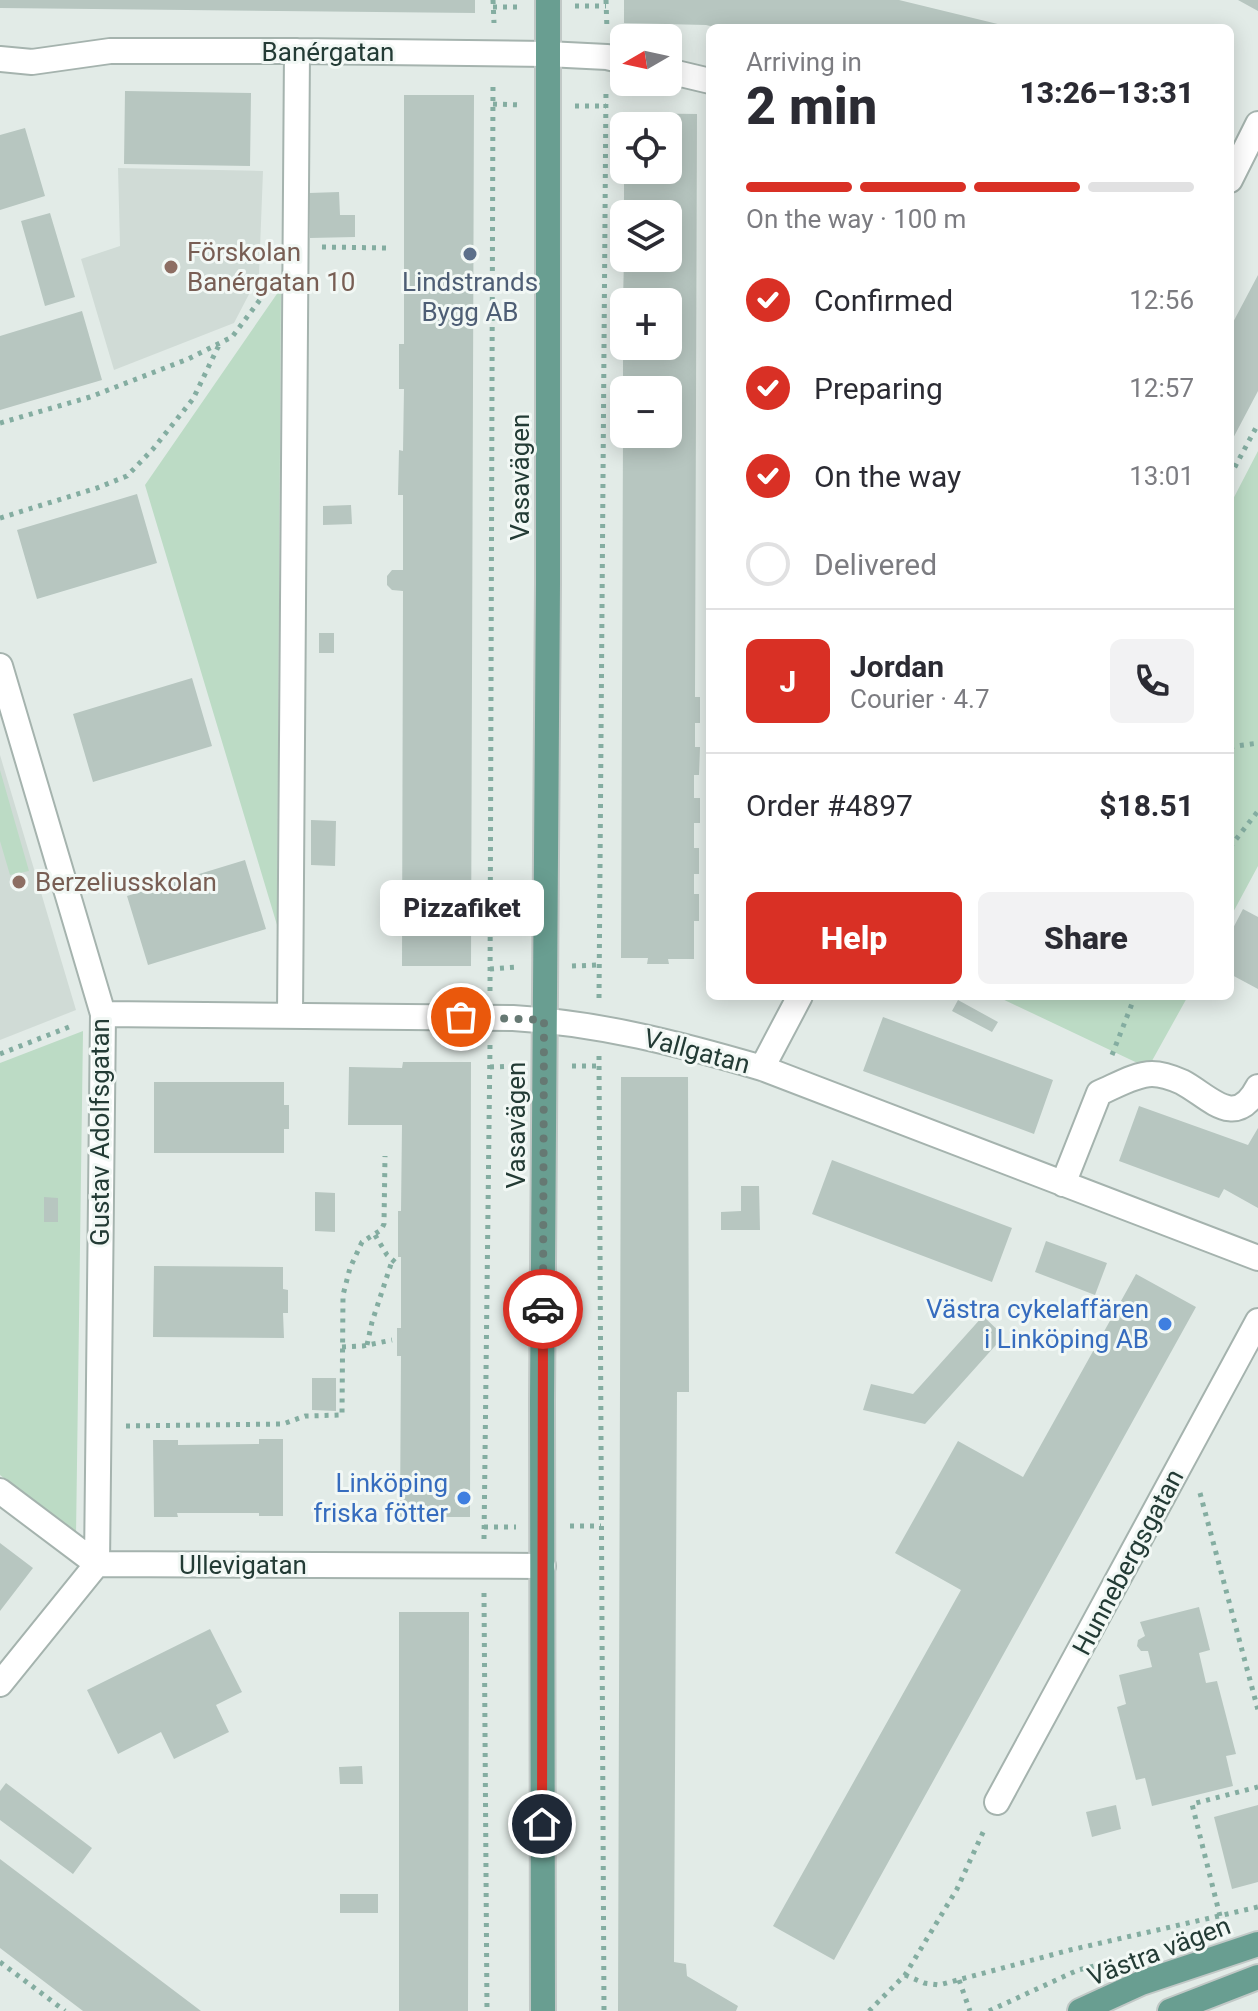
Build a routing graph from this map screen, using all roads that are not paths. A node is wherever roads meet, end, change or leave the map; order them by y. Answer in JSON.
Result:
{"nodes":[{"id":1,"x":548,"y":0,"type":"edge"},
{"id":2,"x":297,"y":51,"type":"junction"},
{"id":3,"x":547,"y":54,"type":"junction"},
{"id":4,"x":610,"y":58,"type":"edge"},
{"id":5,"x":0,"y":59,"type":"edge"},
{"id":6,"x":32,"y":62,"type":"junction"},
{"id":7,"x":682,"y":74,"type":"edge"},
{"id":8,"x":0,"y":76,"type":"edge"},
{"id":9,"x":706,"y":80,"type":"edge"},
{"id":10,"x":1258,"y":124,"type":"edge"},
{"id":11,"x":1234,"y":172,"type":"edge"},
{"id":12,"x":0,"y":666,"type":"edge"},
{"id":13,"x":798,"y":1000,"type":"edge"},
{"id":14,"x":103,"y":1014,"type":"junction"},
{"id":15,"x":290,"y":1015,"type":"junction"},
{"id":16,"x":544,"y":1020,"type":"junction"},
{"id":17,"x":762,"y":1068,"type":"junction"},
{"id":18,"x":1258,"y":1087,"type":"edge"},
{"id":19,"x":1063,"y":1184,"type":"junction"},
{"id":20,"x":1258,"y":1258,"type":"edge"},
{"id":21,"x":1258,"y":1321,"type":"edge"},
{"id":22,"x":0,"y":1491,"type":"edge"},
{"id":23,"x":97,"y":1564,"type":"junction"},
{"id":24,"x":543,"y":1566,"type":"junction"},
{"id":25,"x":0,"y":1684,"type":"edge"},
{"id":26,"x":997,"y":1802,"type":"road end"},
{"id":27,"x":1258,"y":1944,"type":"edge"},
{"id":28,"x":1258,"y":1977,"type":"edge"},
{"id":29,"x":543,"y":2011,"type":"edge"},
{"id":30,"x":1080,"y":2011,"type":"edge"},
{"id":31,"x":1170,"y":2011,"type":"edge"}],
"edges":[{"from":1,"to":3,"type":"main road","name":"Vasavägen"},
{"from":2,"to":3,"type":"street","name":"Banérgatan"},
{"from":2,"to":6,"type":"street","name":"Banérgatan"},
{"from":2,"to":15,"type":"street"},
{"from":3,"to":4,"type":"street","name":"Banérgatan"},
{"from":3,"to":16,"type":"main road","name":"Vasavägen"},
{"from":5,"to":6,"type":"street","name":"Banérgatan"},
{"from":6,"to":8,"type":"street","name":"Banérgatan"},
{"from":7,"to":9,"type":"street"},
{"from":10,"to":11,"type":"street"},
{"from":12,"to":14,"type":"street","name":"Gustav Adolfsgatan"},
{"from":13,"to":17,"type":"street"},
{"from":14,"to":15,"type":"street","name":"Vallgatan"},
{"from":14,"to":23,"type":"street","name":"Gustav Adolfsgatan"},
{"from":15,"to":16,"type":"street","name":"Vallgatan"},
{"from":16,"to":17,"type":"street","name":"Vallgatan"},
{"from":16,"to":24,"type":"main road","name":"Vasavägen"},
{"from":17,"to":19,"type":"street","name":"Vallgatan"},
{"from":18,"to":19,"type":"street"},
{"from":19,"to":20,"type":"street","name":"Vallgatan"},
{"from":21,"to":26,"type":"street","name":"Hunnebergsgatan"},
{"from":22,"to":23,"type":"street"},
{"from":23,"to":24,"type":"street","name":"Ullevigatan"},
{"from":23,"to":25,"type":"street"},
{"from":24,"to":29,"type":"main road","name":"Vasavägen"},
{"from":27,"to":30,"type":"main road","name":"Västra vägen"},
{"from":28,"to":31,"type":"main road"}]}
